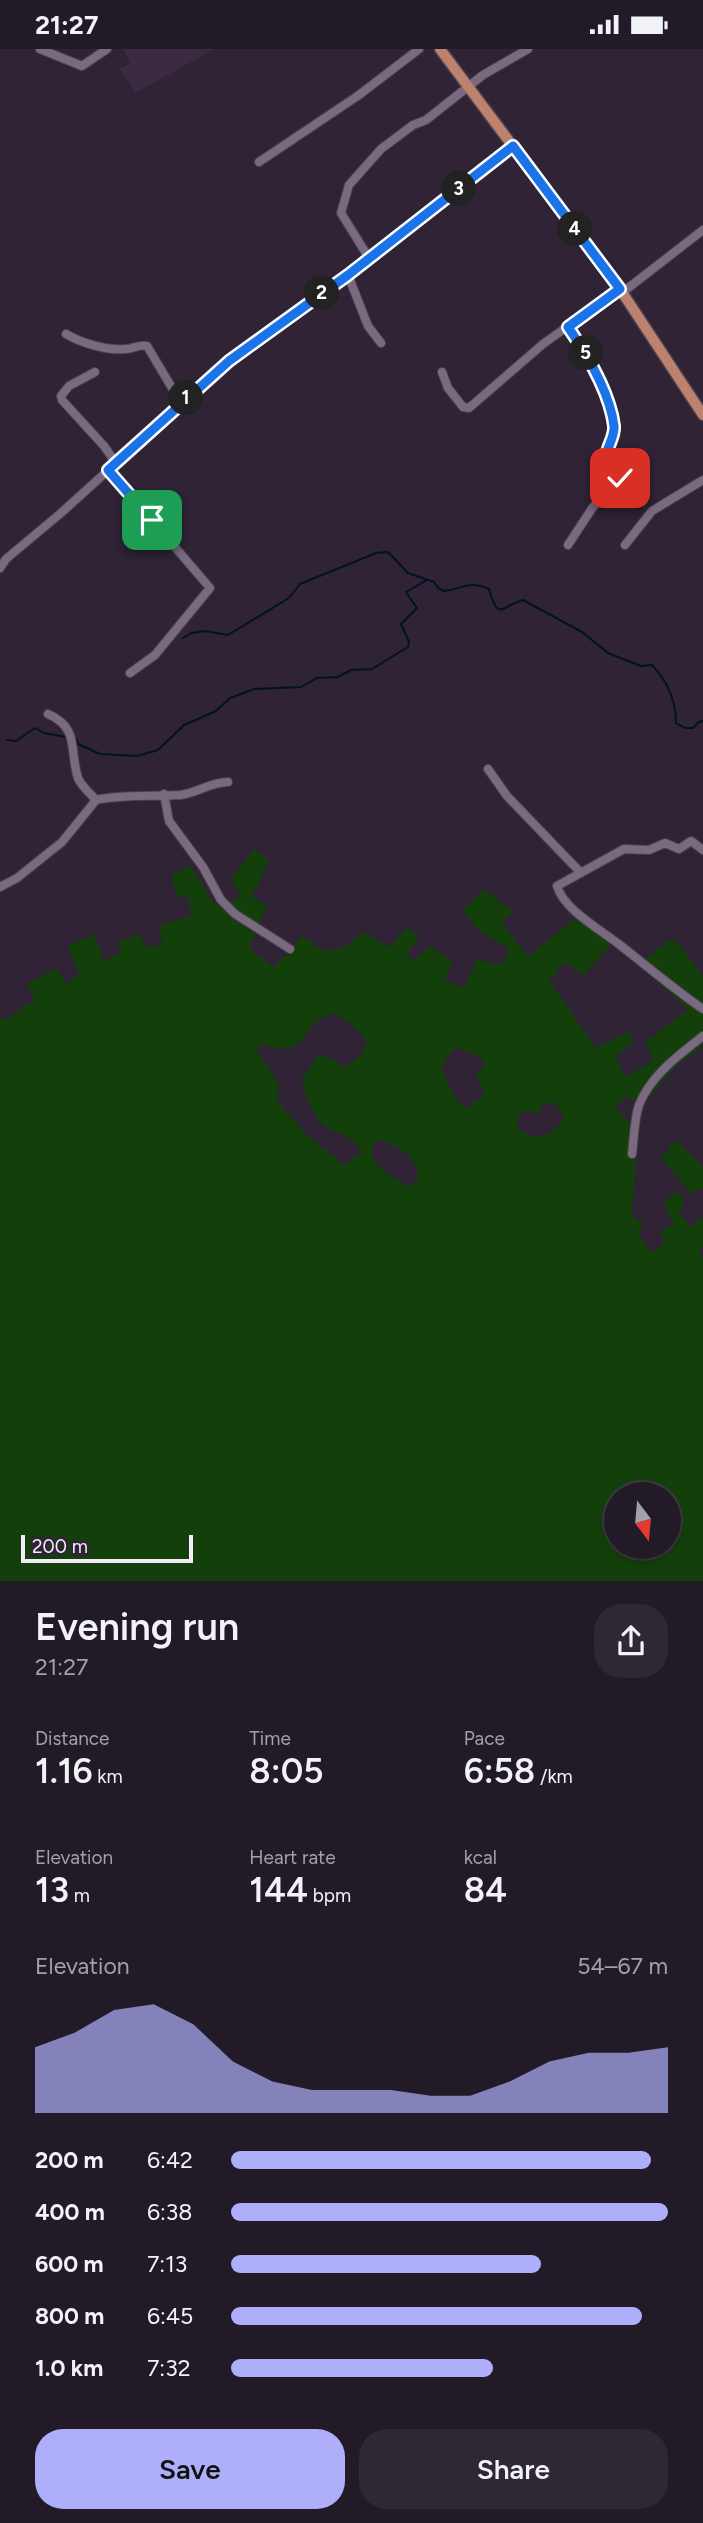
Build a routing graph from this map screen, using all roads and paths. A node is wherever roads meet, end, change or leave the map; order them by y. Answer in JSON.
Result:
{"nodes":[{"id":1,"x":40,"y":49,"type":"edge"},
{"id":2,"x":107,"y":49,"type":"edge"},
{"id":3,"x":419,"y":49,"type":"edge"},
{"id":4,"x":440,"y":49,"type":"edge"},
{"id":5,"x":528,"y":49,"type":"edge"},
{"id":6,"x":468,"y":86,"type":"junction"},
{"id":7,"x":513,"y":146,"type":"junction"},
{"id":8,"x":259,"y":162,"type":"dead end"},
{"id":9,"x":703,"y":230,"type":"edge"},
{"id":10,"x":369,"y":258,"type":"junction"},
{"id":11,"x":348,"y":275,"type":"junction"},
{"id":12,"x":622,"y":291,"type":"junction"},
{"id":13,"x":568,"y":327,"type":"junction"},
{"id":14,"x":66,"y":334,"type":"dead end"},
{"id":15,"x":381,"y":343,"type":"dead end"},
{"id":16,"x":95,"y":372,"type":"dead end"},
{"id":17,"x":442,"y":372,"type":"dead end"},
{"id":18,"x":181,"y":403,"type":"junction"},
{"id":19,"x":703,"y":415,"type":"edge"},
{"id":20,"x":116,"y":463,"type":"junction"},
{"id":21,"x":108,"y":470,"type":"junction"},
{"id":22,"x":703,"y":479,"type":"edge"},
{"id":23,"x":568,"y":545,"type":"dead end"},
{"id":24,"x":625,"y":545,"type":"dead end"},
{"id":25,"x":0,"y":568,"type":"edge"},
{"id":26,"x":130,"y":673,"type":"dead end"},
{"id":27,"x":48,"y":714,"type":"dead end"},
{"id":28,"x":488,"y":769,"type":"dead end"},
{"id":29,"x":228,"y":782,"type":"dead end"},
{"id":30,"x":164,"y":794,"type":"junction"},
{"id":31,"x":96,"y":800,"type":"junction"},
{"id":32,"x":703,"y":850,"type":"edge"},
{"id":33,"x":581,"y":873,"type":"junction"},
{"id":34,"x":0,"y":887,"type":"edge"},
{"id":35,"x":290,"y":949,"type":"dead end"},
{"id":36,"x":703,"y":1009,"type":"edge"},
{"id":37,"x":703,"y":1036,"type":"edge"},
{"id":38,"x":632,"y":1154,"type":"dead end"}],
"edges":[{"from":1,"to":2,"type":"street"},
{"from":3,"to":8,"type":"street"},
{"from":4,"to":6,"type":"main road"},
{"from":5,"to":6,"type":"street"},
{"from":6,"to":7,"type":"main road"},
{"from":6,"to":10,"type":"street"},
{"from":7,"to":10,"type":"street"},
{"from":7,"to":12,"type":"main road"},
{"from":9,"to":12,"type":"street"},
{"from":10,"to":11,"type":"street"},
{"from":11,"to":15,"type":"street"},
{"from":11,"to":18,"type":"street"},
{"from":12,"to":13,"type":"street"},
{"from":12,"to":19,"type":"main road"},
{"from":13,"to":17,"type":"street"},
{"from":13,"to":23,"type":"street"},
{"from":14,"to":18,"type":"street"},
{"from":16,"to":20,"type":"street"},
{"from":18,"to":20,"type":"street"},
{"from":20,"to":21,"type":"street"},
{"from":21,"to":25,"type":"street"},
{"from":21,"to":26,"type":"street"},
{"from":22,"to":24,"type":"street"},
{"from":27,"to":31,"type":"street"},
{"from":28,"to":33,"type":"street"},
{"from":29,"to":30,"type":"street"},
{"from":30,"to":31,"type":"street"},
{"from":30,"to":35,"type":"street"},
{"from":31,"to":34,"type":"street"},
{"from":32,"to":33,"type":"street"},
{"from":33,"to":36,"type":"street"},
{"from":37,"to":38,"type":"street"}]}
